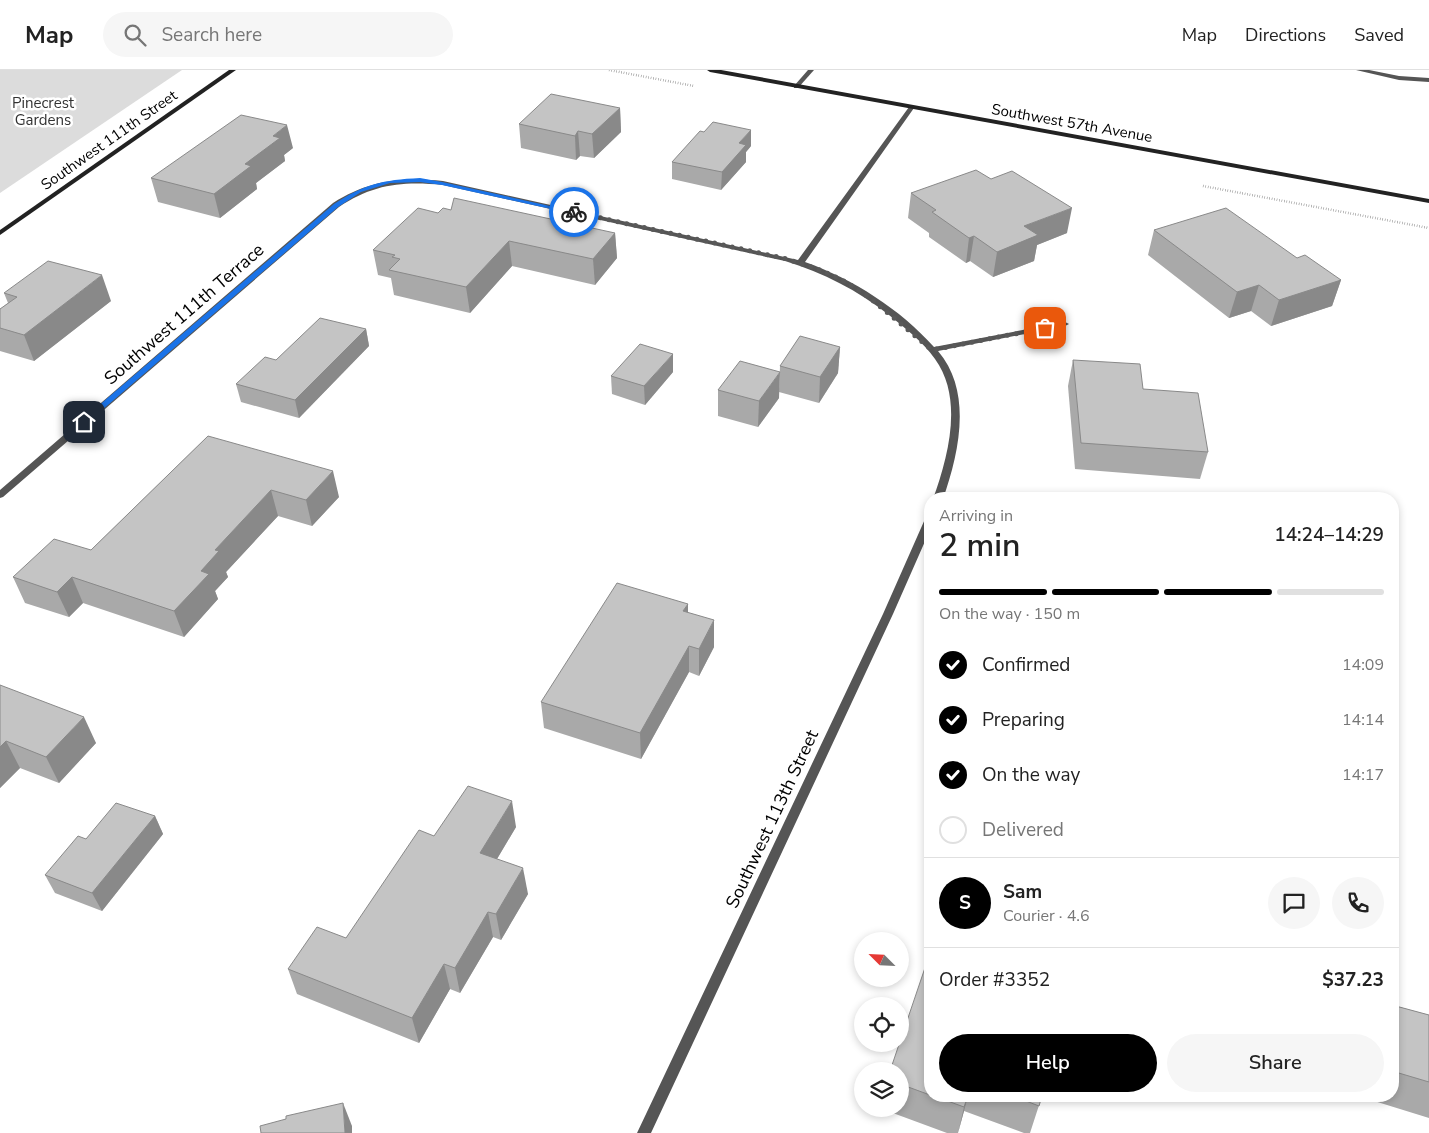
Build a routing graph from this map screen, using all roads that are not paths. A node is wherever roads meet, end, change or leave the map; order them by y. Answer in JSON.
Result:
{"nodes":[{"id":1,"x":233,"y":70,"type":"edge"},
{"id":2,"x":710,"y":70,"type":"edge"},
{"id":3,"x":811,"y":70,"type":"edge"},
{"id":4,"x":1359,"y":70,"type":"edge"},
{"id":5,"x":1429,"y":80,"type":"edge"},
{"id":6,"x":796,"y":87,"type":"junction"},
{"id":7,"x":911,"y":108,"type":"junction"},
{"id":8,"x":1429,"y":201,"type":"edge"},
{"id":9,"x":0,"y":233,"type":"edge"},
{"id":10,"x":800,"y":263,"type":"junction"},
{"id":11,"x":1065,"y":324,"type":"dead end"},
{"id":12,"x":932,"y":350,"type":"junction"},
{"id":13,"x":940,"y":492,"type":"edge"},
{"id":14,"x":0,"y":495,"type":"edge"},
{"id":15,"x":924,"y":533,"type":"edge"},
{"id":16,"x":644,"y":1133,"type":"edge"}],
"edges":[{"from":1,"to":9,"type":"main road","name":"Southwest 111th Street"},
{"from":2,"to":6,"type":"main road","name":"Southwest 57th Avenue"},
{"from":3,"to":6,"type":"street"},
{"from":4,"to":5,"type":"street"},
{"from":6,"to":7,"type":"main road","name":"Southwest 57th Avenue"},
{"from":7,"to":8,"type":"main road","name":"Southwest 57th Avenue"},
{"from":7,"to":10,"type":"street"},
{"from":10,"to":12,"type":"street","name":"Southwest 111th Terrace"},
{"from":10,"to":14,"type":"street","name":"Southwest 111th Terrace"},
{"from":11,"to":12,"type":"street"},
{"from":12,"to":13,"type":"street"},
{"from":15,"to":16,"type":"street","name":"Southwest 113th Street"}]}
